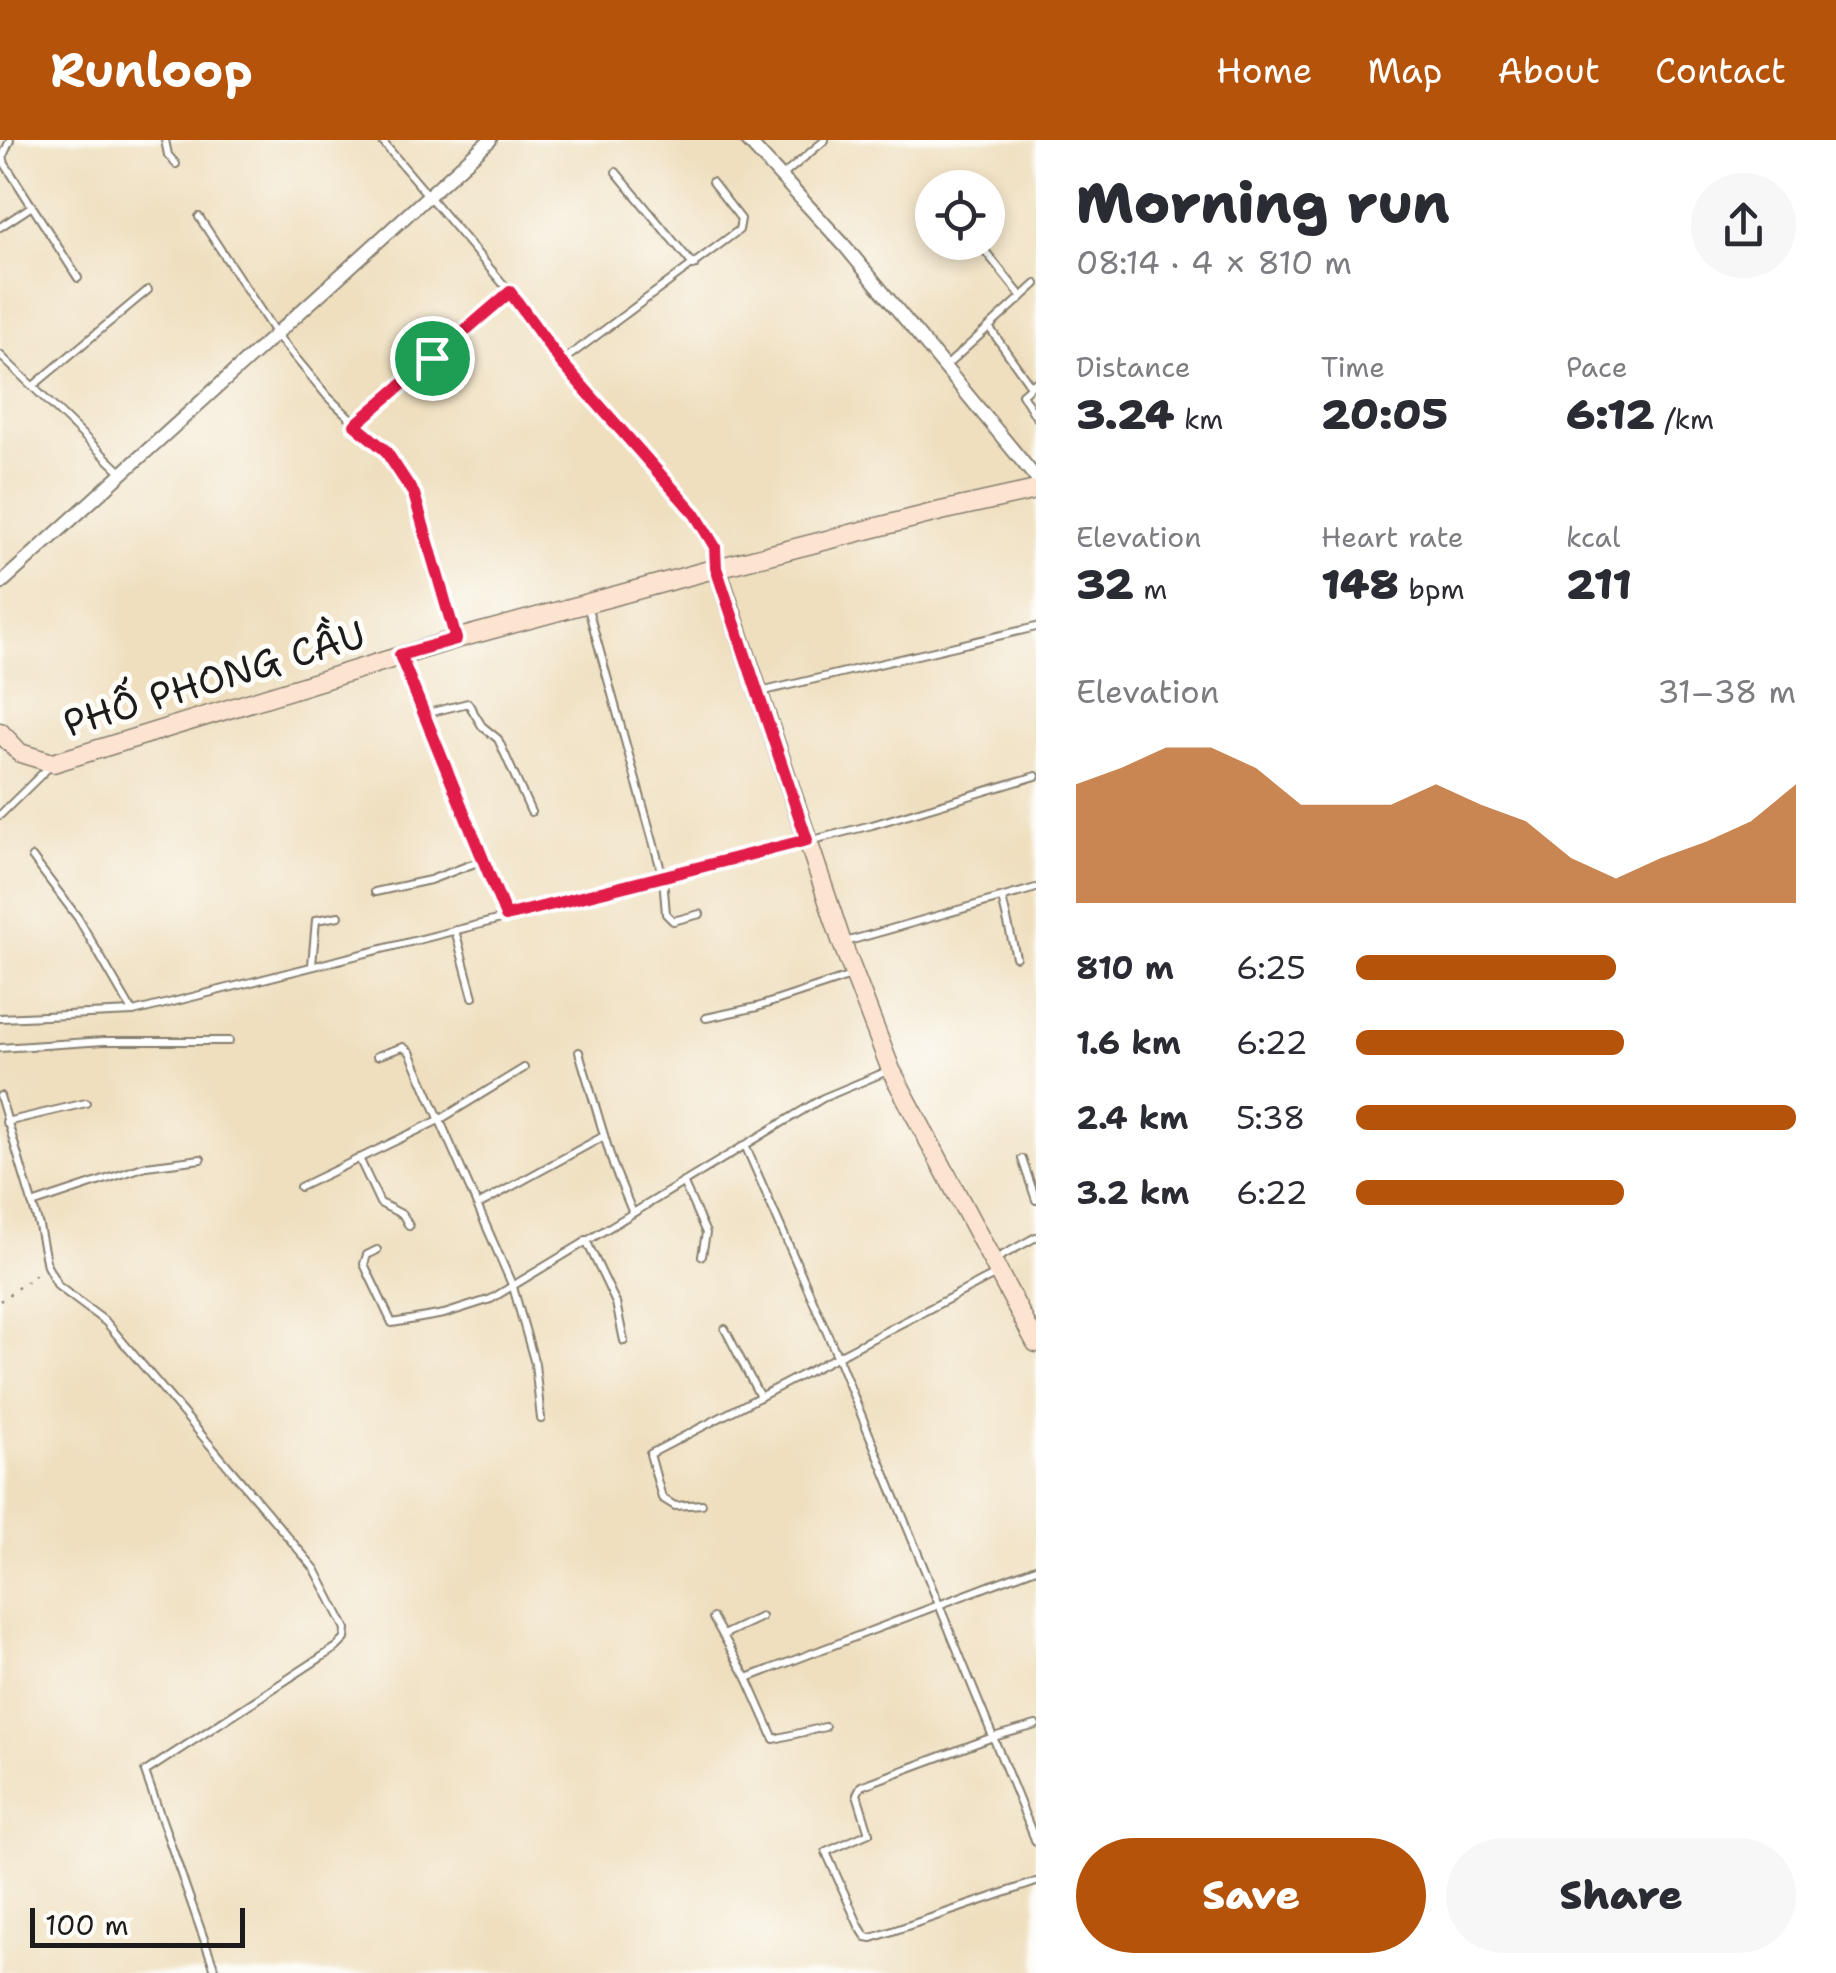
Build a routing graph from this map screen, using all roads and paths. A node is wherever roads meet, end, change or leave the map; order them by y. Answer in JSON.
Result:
{"nodes":[{"id":1,"x":10,"y":140,"type":"edge"},
{"id":2,"x":164,"y":140,"type":"edge"},
{"id":3,"x":380,"y":140,"type":"edge"},
{"id":4,"x":490,"y":140,"type":"edge"},
{"id":5,"x":747,"y":140,"type":"edge"},
{"id":6,"x":825,"y":140,"type":"edge"},
{"id":7,"x":176,"y":164,"type":"dead end"},
{"id":8,"x":616,"y":172,"type":"dead end"},
{"id":9,"x":781,"y":177,"type":"junction"},
{"id":10,"x":712,"y":182,"type":"dead end"},
{"id":11,"x":430,"y":195,"type":"junction"},
{"id":12,"x":32,"y":206,"type":"junction"},
{"id":13,"x":199,"y":217,"type":"dead end"},
{"id":14,"x":0,"y":227,"type":"edge"},
{"id":15,"x":992,"y":260,"type":"edge"},
{"id":16,"x":694,"y":266,"type":"junction"},
{"id":17,"x":78,"y":278,"type":"dead end"},
{"id":18,"x":1036,"y":284,"type":"edge"},
{"id":19,"x":148,"y":290,"type":"dead end"},
{"id":20,"x":510,"y":292,"type":"junction"},
{"id":21,"x":1022,"y":297,"type":"junction"},
{"id":22,"x":989,"y":328,"type":"junction"},
{"id":23,"x":276,"y":334,"type":"junction"},
{"id":24,"x":0,"y":355,"type":"edge"},
{"id":25,"x":561,"y":362,"type":"junction"},
{"id":26,"x":945,"y":367,"type":"junction"},
{"id":27,"x":1033,"y":384,"type":"edge"},
{"id":28,"x":33,"y":386,"type":"junction"},
{"id":29,"x":1036,"y":418,"type":"edge"},
{"id":30,"x":355,"y":425,"type":"junction"},
{"id":31,"x":120,"y":472,"type":"junction"},
{"id":32,"x":1036,"y":478,"type":"edge"},
{"id":33,"x":1036,"y":490,"type":"edge"},
{"id":34,"x":716,"y":568,"type":"junction"},
{"id":35,"x":0,"y":584,"type":"edge"},
{"id":36,"x":587,"y":604,"type":"junction"},
{"id":37,"x":1036,"y":627,"type":"edge"},
{"id":38,"x":456,"y":639,"type":"junction"},
{"id":39,"x":400,"y":655,"type":"junction"},
{"id":40,"x":759,"y":692,"type":"junction"},
{"id":41,"x":424,"y":714,"type":"junction"},
{"id":42,"x":0,"y":732,"type":"edge"},
{"id":43,"x":53,"y":763,"type":"junction"},
{"id":44,"x":1036,"y":776,"type":"edge"},
{"id":45,"x":530,"y":812,"type":"dead end"},
{"id":46,"x":0,"y":815,"type":"edge"},
{"id":47,"x":807,"y":840,"type":"junction"},
{"id":48,"x":32,"y":857,"type":"dead end"},
{"id":49,"x":483,"y":860,"type":"junction"},
{"id":50,"x":663,"y":877,"type":"junction"},
{"id":51,"x":1036,"y":888,"type":"edge"},
{"id":52,"x":375,"y":892,"type":"dead end"},
{"id":53,"x":1002,"y":898,"type":"junction"},
{"id":54,"x":700,"y":914,"type":"dead end"},
{"id":55,"x":339,"y":916,"type":"dead end"},
{"id":56,"x":506,"y":916,"type":"junction"},
{"id":57,"x":455,"y":930,"type":"junction"},
{"id":58,"x":842,"y":943,"type":"junction"},
{"id":59,"x":1016,"y":957,"type":"dead end"},
{"id":60,"x":312,"y":965,"type":"junction"},
{"id":61,"x":855,"y":975,"type":"junction"},
{"id":62,"x":473,"y":997,"type":"dead end"},
{"id":63,"x":133,"y":1012,"type":"junction"},
{"id":64,"x":0,"y":1018,"type":"edge"},
{"id":65,"x":706,"y":1018,"type":"dead end"},
{"id":66,"x":230,"y":1041,"type":"dead end"},
{"id":67,"x":0,"y":1048,"type":"edge"},
{"id":68,"x":579,"y":1052,"type":"dead end"},
{"id":69,"x":377,"y":1056,"type":"dead end"},
{"id":70,"x":890,"y":1066,"type":"junction"},
{"id":71,"x":524,"y":1068,"type":"dead end"},
{"id":72,"x":0,"y":1096,"type":"edge"},
{"id":73,"x":86,"y":1103,"type":"dead end"},
{"id":74,"x":441,"y":1120,"type":"junction"},
{"id":75,"x":6,"y":1122,"type":"junction"},
{"id":76,"x":604,"y":1136,"type":"junction"},
{"id":77,"x":745,"y":1145,"type":"junction"},
{"id":78,"x":360,"y":1158,"type":"junction"},
{"id":79,"x":201,"y":1159,"type":"dead end"},
{"id":80,"x":1022,"y":1159,"type":"dead end"},
{"id":81,"x":683,"y":1182,"type":"junction"},
{"id":82,"x":300,"y":1187,"type":"dead end"},
{"id":83,"x":1036,"y":1200,"type":"edge"},
{"id":84,"x":32,"y":1204,"type":"junction"},
{"id":85,"x":478,"y":1206,"type":"junction"},
{"id":86,"x":632,"y":1212,"type":"junction"},
{"id":87,"x":410,"y":1226,"type":"dead end"},
{"id":88,"x":1036,"y":1237,"type":"edge"},
{"id":89,"x":586,"y":1240,"type":"junction"},
{"id":90,"x":376,"y":1250,"type":"dead end"},
{"id":91,"x":702,"y":1256,"type":"dead end"},
{"id":92,"x":47,"y":1266,"type":"junction"},
{"id":93,"x":997,"y":1266,"type":"junction"},
{"id":94,"x":513,"y":1287,"type":"junction"},
{"id":95,"x":0,"y":1301,"type":"edge"},
{"id":96,"x":725,"y":1330,"type":"dead end"},
{"id":97,"x":624,"y":1341,"type":"dead end"},
{"id":98,"x":1036,"y":1343,"type":"edge"},
{"id":99,"x":838,"y":1358,"type":"junction"},
{"id":100,"x":760,"y":1397,"type":"junction"},
{"id":101,"x":541,"y":1419,"type":"dead end"},
{"id":102,"x":702,"y":1504,"type":"dead end"},
{"id":103,"x":1036,"y":1568,"type":"edge"},
{"id":104,"x":940,"y":1605,"type":"junction"},
{"id":105,"x":760,"y":1617,"type":"dead end"},
{"id":106,"x":714,"y":1618,"type":"dead end"},
{"id":107,"x":723,"y":1635,"type":"junction"},
{"id":108,"x":747,"y":1678,"type":"junction"},
{"id":109,"x":1036,"y":1725,"type":"edge"},
{"id":110,"x":825,"y":1727,"type":"dead end"},
{"id":111,"x":993,"y":1737,"type":"junction"},
{"id":112,"x":1036,"y":1842,"type":"edge"},
{"id":113,"x":1036,"y":1882,"type":"edge"},
{"id":114,"x":216,"y":1973,"type":"edge"}],
"edges":[{"from":1,"to":12,"type":"lane"},
{"from":2,"to":7,"type":"lane"},
{"from":3,"to":11,"type":"lane"},
{"from":4,"to":11,"type":"street"},
{"from":5,"to":9,"type":"street"},
{"from":6,"to":9,"type":"lane"},
{"from":8,"to":16,"type":"lane"},
{"from":9,"to":26,"type":"street"},
{"from":10,"to":16,"type":"lane"},
{"from":11,"to":20,"type":"lane"},
{"from":11,"to":23,"type":"street"},
{"from":12,"to":14,"type":"lane"},
{"from":12,"to":17,"type":"lane"},
{"from":13,"to":23,"type":"lane"},
{"from":15,"to":21,"type":"lane"},
{"from":16,"to":25,"type":"lane"},
{"from":18,"to":21,"type":"lane"},
{"from":19,"to":28,"type":"lane"},
{"from":20,"to":25,"type":"lane"},
{"from":20,"to":30,"type":"lane"},
{"from":21,"to":22,"type":"lane"},
{"from":22,"to":26,"type":"lane"},
{"from":22,"to":27,"type":"lane"},
{"from":23,"to":30,"type":"lane"},
{"from":23,"to":31,"type":"street"},
{"from":24,"to":28,"type":"lane"},
{"from":25,"to":34,"type":"lane"},
{"from":26,"to":32,"type":"street"},
{"from":27,"to":29,"type":"lane"},
{"from":28,"to":31,"type":"lane"},
{"from":30,"to":38,"type":"lane"},
{"from":31,"to":35,"type":"street"},
{"from":33,"to":34,"type":"street","name":"PHỐ PHONG CẦU"},
{"from":34,"to":36,"type":"street","name":"PHỐ PHONG CẦU"},
{"from":34,"to":40,"type":"street"},
{"from":36,"to":38,"type":"street","name":"PHỐ PHONG CẦU"},
{"from":36,"to":50,"type":"lane"},
{"from":37,"to":40,"type":"lane"},
{"from":38,"to":39,"type":"street","name":"PHỐ PHONG CẦU"},
{"from":39,"to":41,"type":"lane"},
{"from":39,"to":43,"type":"street","name":"PHỐ PHONG CẦU"},
{"from":40,"to":47,"type":"street"},
{"from":41,"to":45,"type":"lane"},
{"from":41,"to":49,"type":"lane"},
{"from":42,"to":43,"type":"street","name":"PHỐ PHONG CẦU"},
{"from":43,"to":46,"type":"lane"},
{"from":44,"to":47,"type":"lane"},
{"from":47,"to":50,"type":"lane"},
{"from":47,"to":58,"type":"street"},
{"from":48,"to":63,"type":"lane"},
{"from":49,"to":52,"type":"lane"},
{"from":49,"to":56,"type":"lane"},
{"from":50,"to":54,"type":"lane"},
{"from":50,"to":56,"type":"lane"},
{"from":51,"to":53,"type":"lane"},
{"from":53,"to":58,"type":"lane"},
{"from":53,"to":59,"type":"lane"},
{"from":55,"to":60,"type":"lane"},
{"from":56,"to":57,"type":"lane"},
{"from":57,"to":60,"type":"lane"},
{"from":57,"to":62,"type":"lane"},
{"from":58,"to":61,"type":"street"},
{"from":60,"to":63,"type":"lane"},
{"from":61,"to":65,"type":"lane"},
{"from":61,"to":70,"type":"street"},
{"from":63,"to":64,"type":"lane"},
{"from":66,"to":67,"type":"lane"},
{"from":68,"to":76,"type":"lane"},
{"from":69,"to":74,"type":"lane"},
{"from":70,"to":77,"type":"lane"},
{"from":70,"to":93,"type":"street"},
{"from":71,"to":74,"type":"lane"},
{"from":72,"to":75,"type":"lane"},
{"from":73,"to":75,"type":"lane"},
{"from":74,"to":78,"type":"lane"},
{"from":74,"to":85,"type":"lane"},
{"from":75,"to":84,"type":"lane"},
{"from":76,"to":85,"type":"lane"},
{"from":76,"to":86,"type":"lane"},
{"from":77,"to":81,"type":"lane"},
{"from":77,"to":99,"type":"lane"},
{"from":78,"to":82,"type":"lane"},
{"from":78,"to":87,"type":"lane"},
{"from":79,"to":84,"type":"lane"},
{"from":80,"to":83,"type":"lane"},
{"from":81,"to":86,"type":"lane"},
{"from":81,"to":91,"type":"lane"},
{"from":84,"to":92,"type":"lane"},
{"from":85,"to":94,"type":"lane"},
{"from":86,"to":89,"type":"lane"},
{"from":88,"to":93,"type":"lane"},
{"from":89,"to":94,"type":"lane"},
{"from":89,"to":97,"type":"lane"},
{"from":90,"to":94,"type":"lane"},
{"from":92,"to":95,"type":"path"},
{"from":92,"to":114,"type":"lane"},
{"from":93,"to":98,"type":"street"},
{"from":93,"to":99,"type":"lane"},
{"from":94,"to":101,"type":"lane"},
{"from":96,"to":100,"type":"lane"},
{"from":99,"to":100,"type":"lane"},
{"from":99,"to":104,"type":"lane"},
{"from":100,"to":102,"type":"lane"},
{"from":103,"to":104,"type":"lane"},
{"from":104,"to":108,"type":"lane"},
{"from":104,"to":111,"type":"lane"},
{"from":105,"to":107,"type":"lane"},
{"from":106,"to":107,"type":"lane"},
{"from":107,"to":108,"type":"lane"},
{"from":108,"to":110,"type":"lane"},
{"from":109,"to":111,"type":"lane"},
{"from":111,"to":112,"type":"lane"},
{"from":111,"to":113,"type":"lane"}]}
